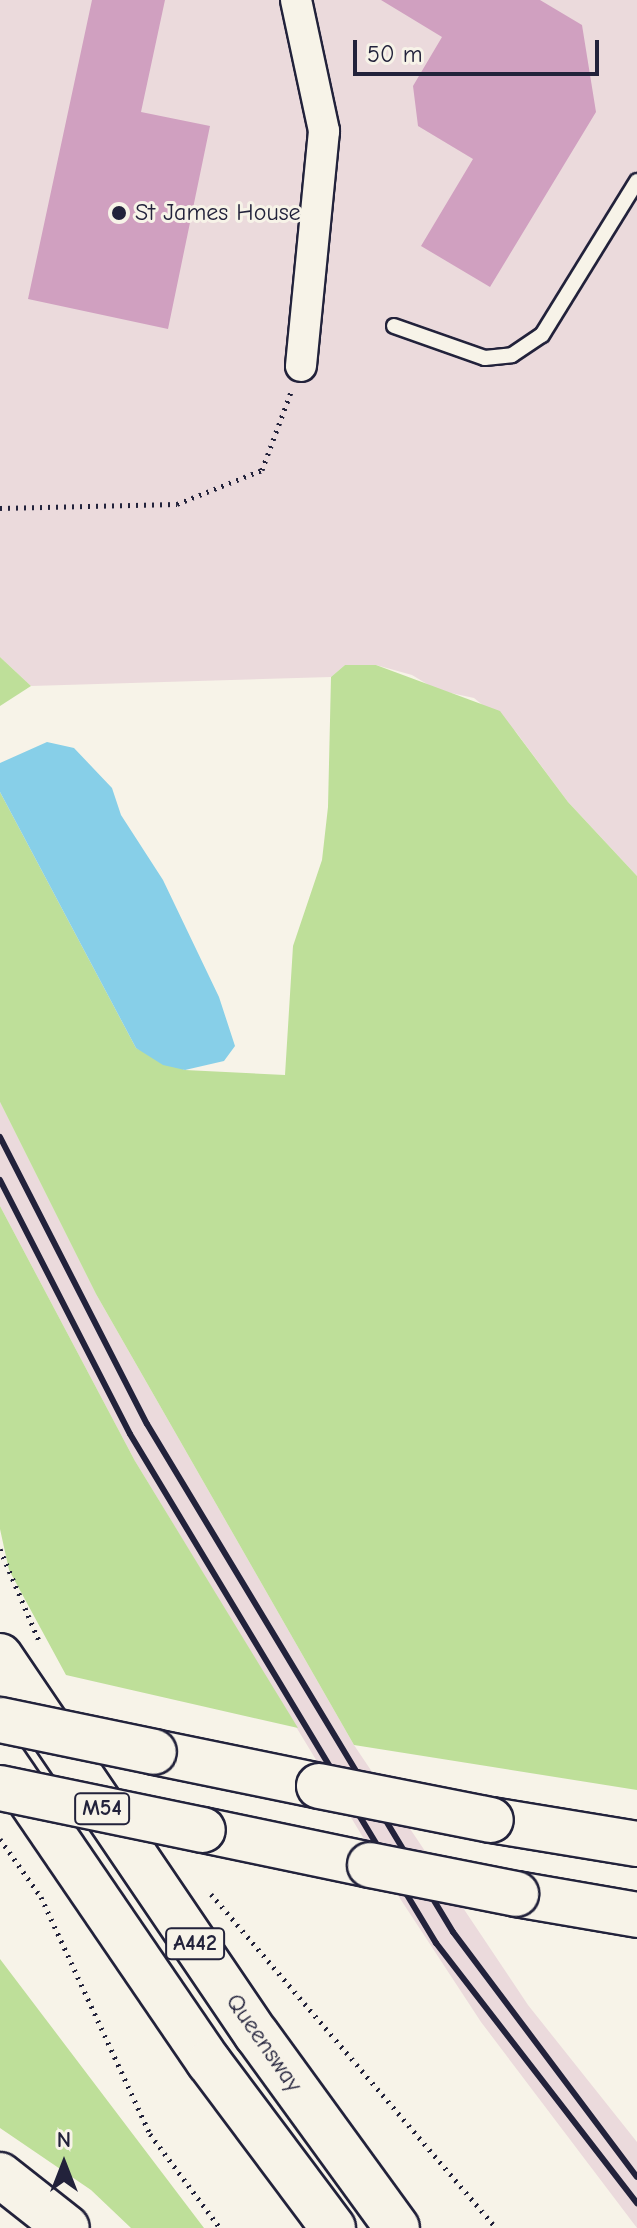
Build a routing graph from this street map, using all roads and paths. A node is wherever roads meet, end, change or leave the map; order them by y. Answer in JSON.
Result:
{"nodes":[{"id":1,"x":296,"y":0,"type":"edge"},
{"id":2,"x":637,"y":181,"type":"edge"},
{"id":3,"x":394,"y":326,"type":"dead end"},
{"id":4,"x":301,"y":366,"type":"joint"},
{"id":5,"x":0,"y":508,"type":"edge"},
{"id":6,"x":0,"y":1549,"type":"edge"},
{"id":7,"x":20,"y":1650,"type":"edge"},
{"id":8,"x":0,"y":1720,"type":"edge"},
{"id":9,"x":0,"y":1756,"type":"edge"},
{"id":10,"x":0,"y":1788,"type":"edge"},
{"id":11,"x":0,"y":1839,"type":"edge"},
{"id":12,"x":637,"y":1844,"type":"edge"},
{"id":13,"x":204,"y":1886,"type":"dead end"},
{"id":14,"x":637,"y":1915,"type":"edge"},
{"id":15,"x":0,"y":2175,"type":"edge"},
{"id":16,"x":67,"y":2228,"type":"edge"},
{"id":17,"x":220,"y":2228,"type":"edge"},
{"id":18,"x":333,"y":2228,"type":"edge"},
{"id":19,"x":397,"y":2228,"type":"edge"},
{"id":20,"x":496,"y":2228,"type":"edge"}],
"edges":[{"from":1,"to":4,"type":"street"},
{"from":2,"to":3,"type":"lane"},
{"from":4,"to":5,"type":"path"},
{"from":6,"to":7,"type":"path"},
{"from":7,"to":19,"type":"main road","name":"Queensway","number":"A442"},
{"from":8,"to":12,"type":"main road","bridge":true},
{"from":9,"to":18,"type":"main road","number":"A442"},
{"from":10,"to":14,"type":"main road","number":"M54","bridge":true},
{"from":11,"to":17,"type":"path"},
{"from":13,"to":20,"type":"path"},
{"from":15,"to":16,"type":"main road"}]}
